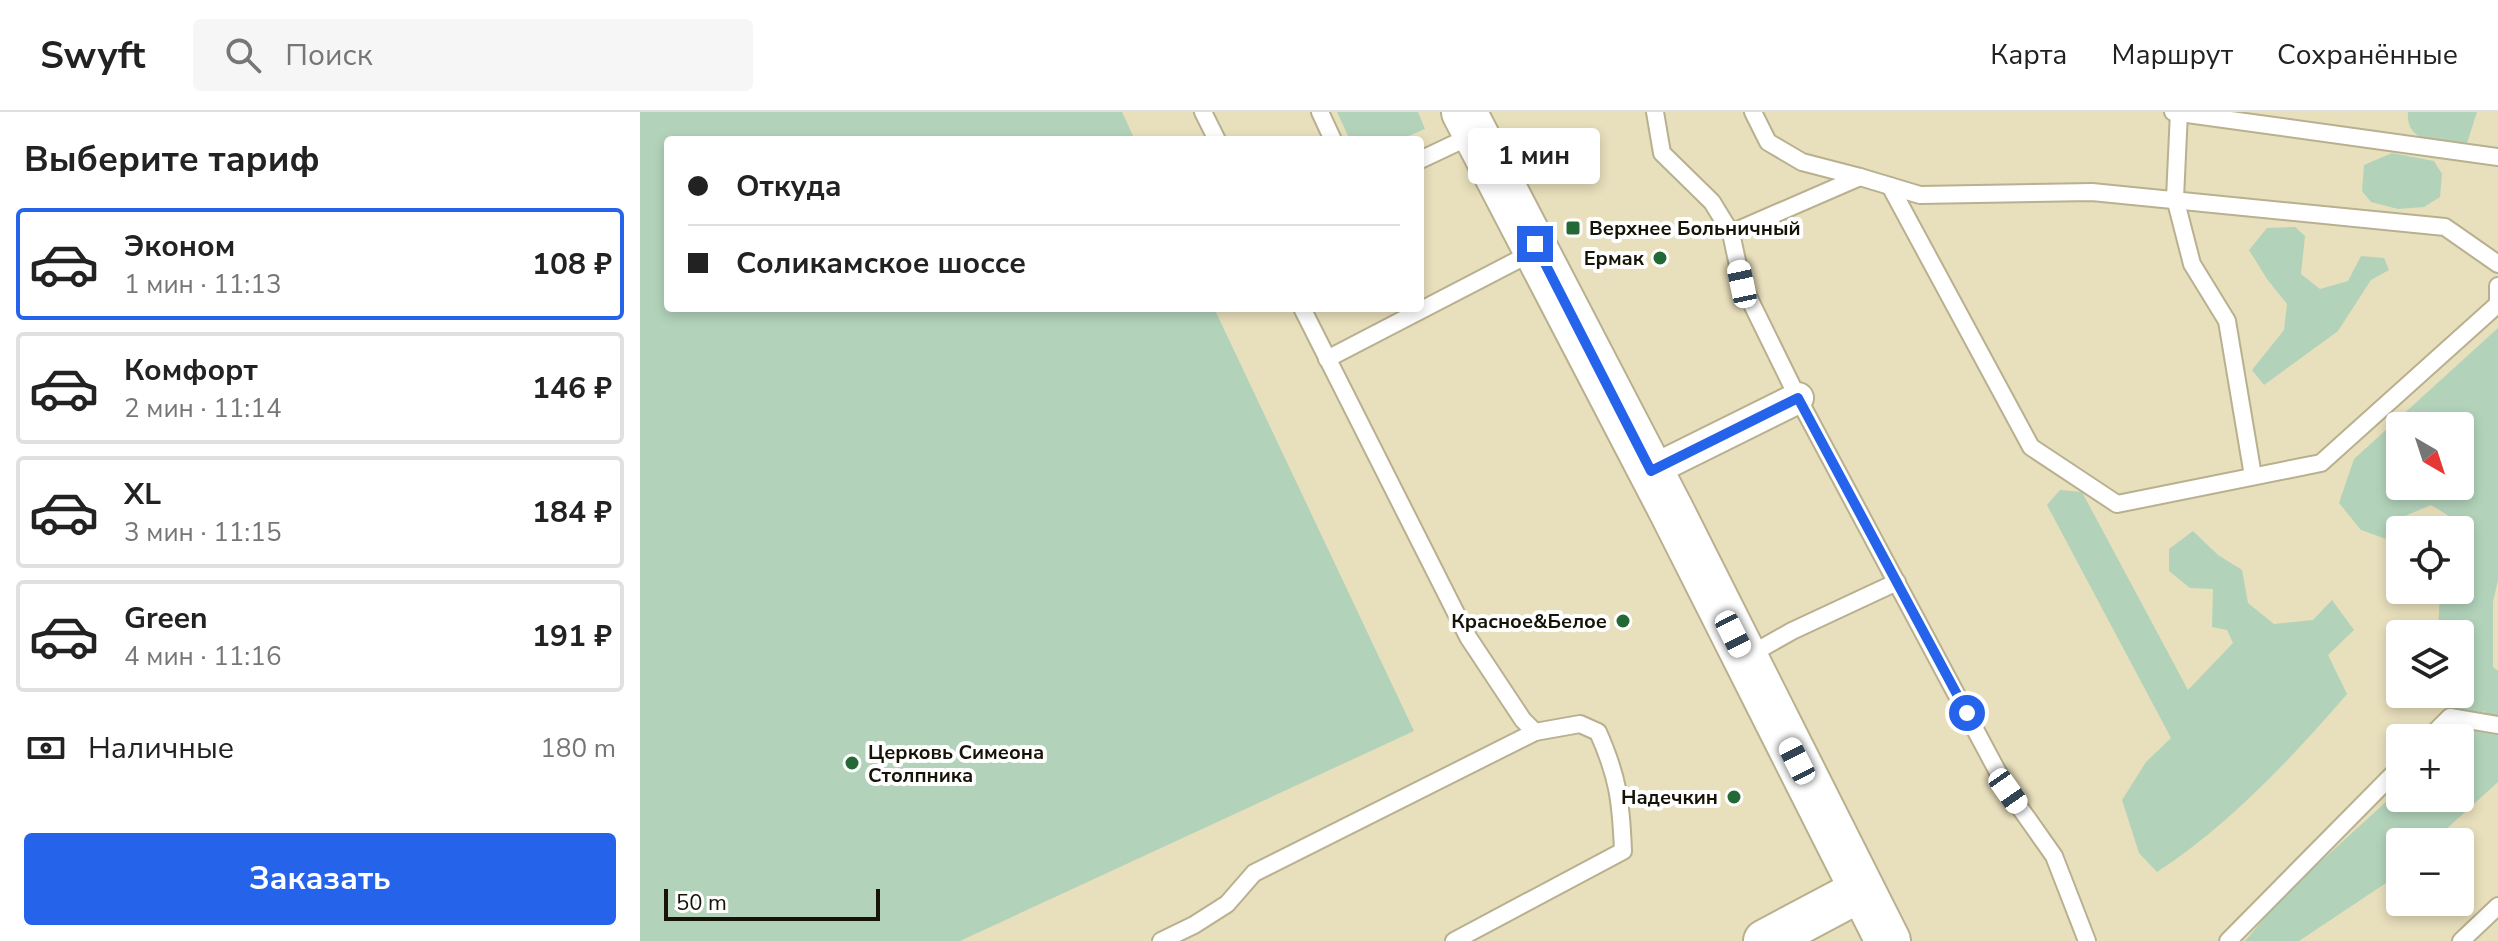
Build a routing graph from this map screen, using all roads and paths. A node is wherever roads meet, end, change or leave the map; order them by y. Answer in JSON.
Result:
{"nodes":[{"id":1,"x":1203,"y":112,"type":"edge"},
{"id":2,"x":1320,"y":112,"type":"edge"},
{"id":3,"x":1655,"y":112,"type":"edge"},
{"id":4,"x":1753,"y":112,"type":"edge"},
{"id":5,"x":2173,"y":112,"type":"edge"},
{"id":6,"x":2179,"y":112,"type":"edge"},
{"id":7,"x":1470,"y":123,"type":"edge"},
{"id":8,"x":1215,"y":136,"type":"edge"},
{"id":9,"x":1331,"y":136,"type":"edge"},
{"id":10,"x":1424,"y":157,"type":"edge"},
{"id":11,"x":2498,"y":157,"type":"edge"},
{"id":12,"x":1860,"y":177,"type":"junction"},
{"id":13,"x":1890,"y":186,"type":"junction"},
{"id":14,"x":2175,"y":198,"type":"junction"},
{"id":15,"x":1731,"y":233,"type":"junction"},
{"id":16,"x":1538,"y":250,"type":"junction"},
{"id":17,"x":2498,"y":264,"type":"edge"},
{"id":18,"x":2498,"y":286,"type":"edge"},
{"id":19,"x":1424,"y":309,"type":"edge"},
{"id":20,"x":1304,"y":312,"type":"edge"},
{"id":21,"x":1418,"y":312,"type":"edge"},
{"id":22,"x":1327,"y":359,"type":"junction"},
{"id":23,"x":1798,"y":398,"type":"junction"},
{"id":24,"x":1651,"y":471,"type":"junction"},
{"id":25,"x":2253,"y":476,"type":"junction"},
{"id":26,"x":1897,"y":582,"type":"junction"},
{"id":27,"x":1745,"y":658,"type":"junction"},
{"id":28,"x":2443,"y":724,"type":"edge"},
{"id":29,"x":2498,"y":725,"type":"edge"},
{"id":30,"x":1535,"y":732,"type":"junction"},
{"id":31,"x":2386,"y":781,"type":"edge"},
{"id":32,"x":1861,"y":890,"type":"junction"},
{"id":33,"x":2498,"y":906,"type":"edge"},
{"id":34,"x":1161,"y":941,"type":"edge"},
{"id":35,"x":1454,"y":941,"type":"edge"},
{"id":36,"x":1765,"y":941,"type":"edge"},
{"id":37,"x":1888,"y":941,"type":"edge"},
{"id":38,"x":2087,"y":941,"type":"edge"},
{"id":39,"x":2228,"y":941,"type":"edge"},
{"id":40,"x":2461,"y":941,"type":"edge"}],
"edges":[{"from":1,"to":8,"type":"lane"},
{"from":2,"to":9,"type":"lane"},
{"from":3,"to":15,"type":"lane"},
{"from":4,"to":12,"type":"lane"},
{"from":5,"to":6,"type":"lane"},
{"from":6,"to":11,"type":"lane"},
{"from":6,"to":14,"type":"lane"},
{"from":7,"to":10,"type":"lane"},
{"from":7,"to":16,"type":"highway"},
{"from":12,"to":13,"type":"lane"},
{"from":12,"to":15,"type":"lane"},
{"from":13,"to":14,"type":"lane"},
{"from":13,"to":25,"type":"lane"},
{"from":14,"to":17,"type":"lane"},
{"from":14,"to":25,"type":"lane"},
{"from":15,"to":23,"type":"lane"},
{"from":16,"to":19,"type":"lane"},
{"from":16,"to":24,"type":"highway"},
{"from":18,"to":25,"type":"lane"},
{"from":20,"to":22,"type":"lane"},
{"from":21,"to":22,"type":"lane"},
{"from":22,"to":30,"type":"lane"},
{"from":23,"to":24,"type":"street"},
{"from":23,"to":26,"type":"lane"},
{"from":24,"to":27,"type":"highway"},
{"from":26,"to":27,"type":"lane"},
{"from":26,"to":38,"type":"lane"},
{"from":27,"to":32,"type":"highway"},
{"from":28,"to":29,"type":"lane"},
{"from":30,"to":34,"type":"lane"},
{"from":30,"to":35,"type":"lane"},
{"from":31,"to":39,"type":"lane"},
{"from":32,"to":36,"type":"street"},
{"from":32,"to":37,"type":"highway"},
{"from":33,"to":40,"type":"lane"}]}
